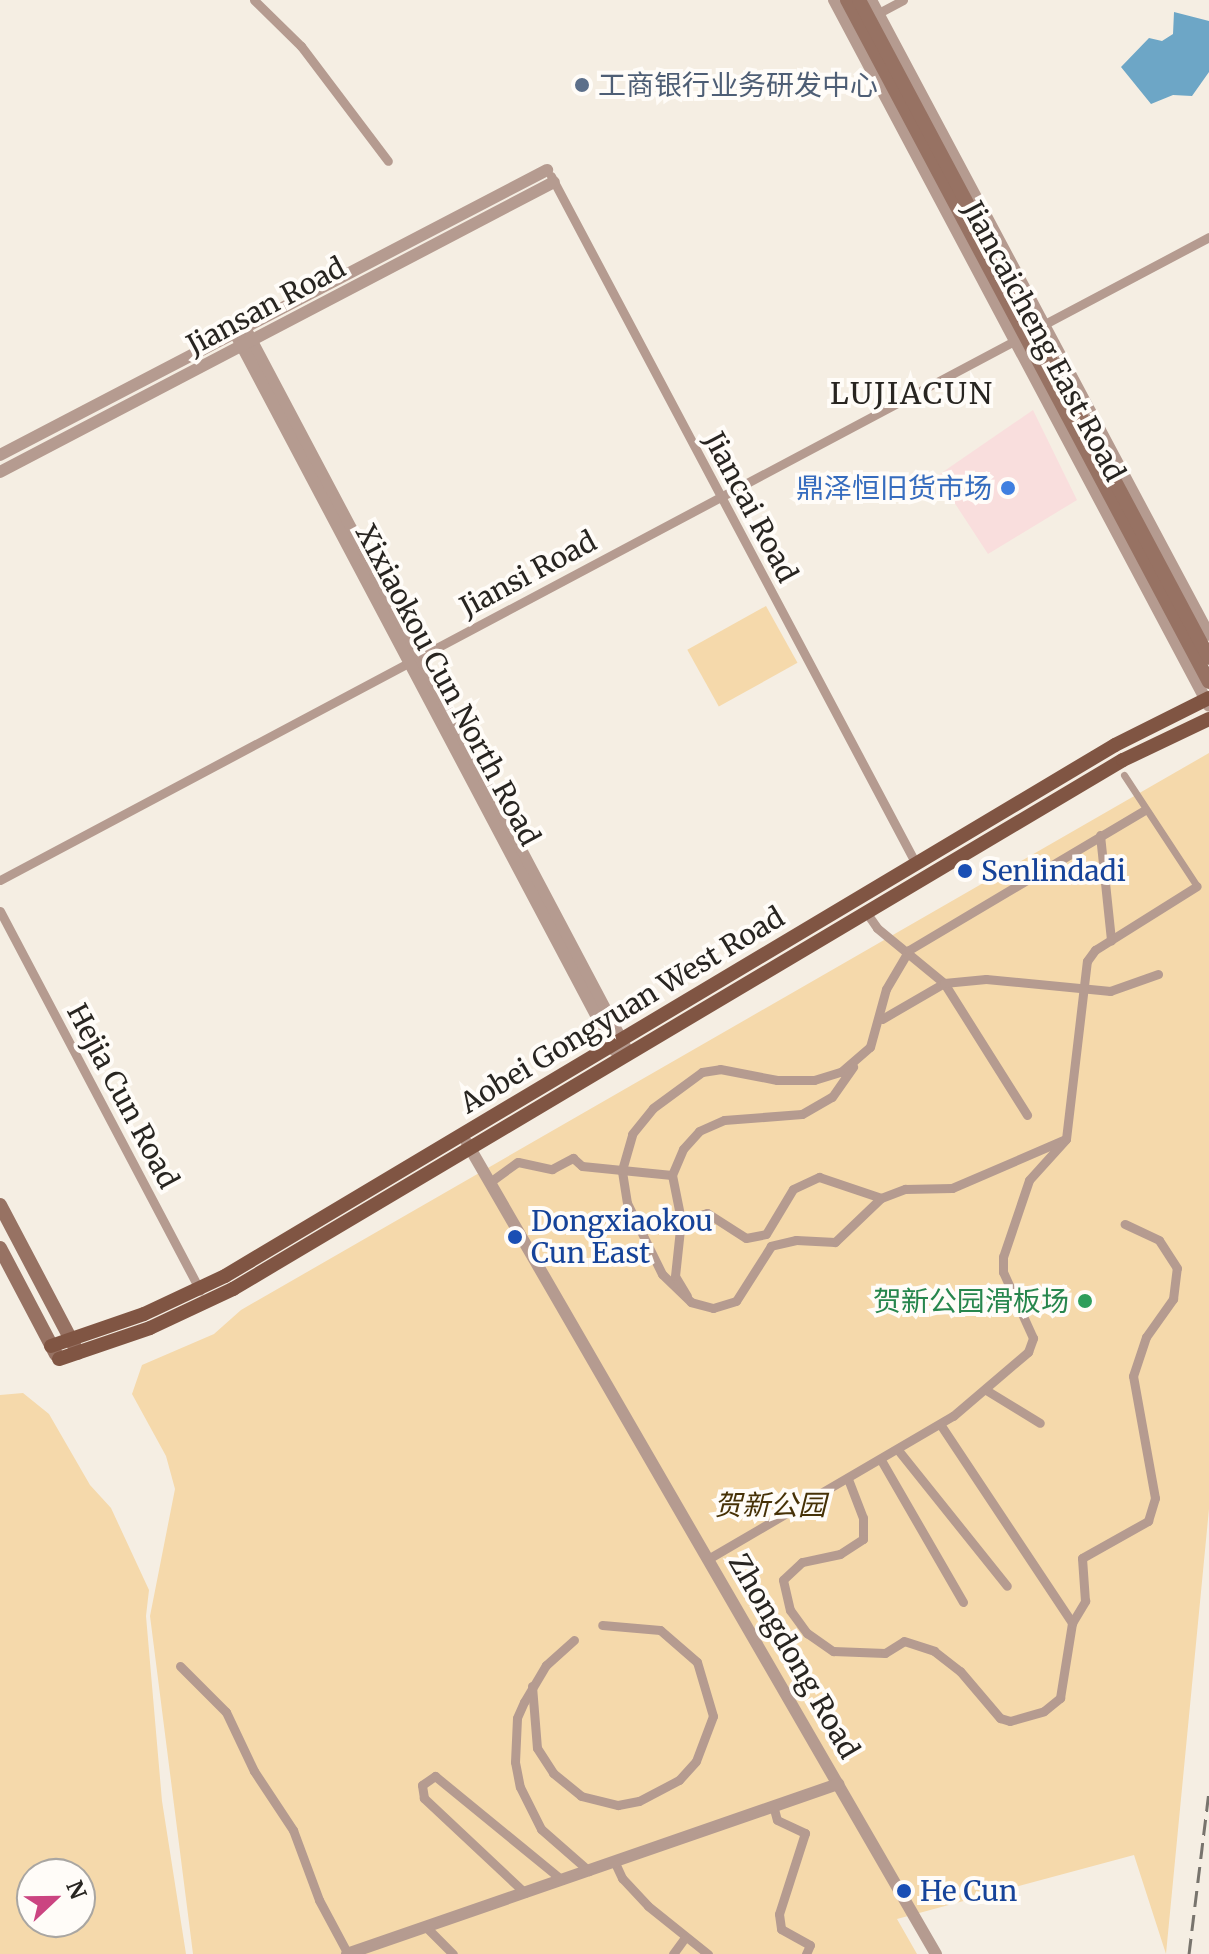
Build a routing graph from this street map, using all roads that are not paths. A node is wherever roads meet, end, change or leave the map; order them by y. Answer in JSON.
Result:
{"nodes":[{"id":1,"x":254,"y":0,"type":"edge"},
{"id":2,"x":834,"y":0,"type":"edge"},
{"id":3,"x":903,"y":0,"type":"edge"},
{"id":4,"x":864,"y":7,"type":"edge"},
{"id":5,"x":388,"y":161,"type":"dead end"},
{"id":6,"x":547,"y":170,"type":"joint"},
{"id":7,"x":554,"y":182,"type":"junction"},
{"id":8,"x":1209,"y":237,"type":"edge"},
{"id":9,"x":240,"y":330,"type":"junction"},
{"id":10,"x":1030,"y":333,"type":"junction"},
{"id":11,"x":247,"y":343,"type":"junction"},
{"id":12,"x":0,"y":455,"type":"edge"},
{"id":13,"x":0,"y":472,"type":"edge"},
{"id":14,"x":721,"y":497,"type":"junction"},
{"id":15,"x":1209,"y":635,"type":"edge"},
{"id":16,"x":1209,"y":658,"type":"edge"},
{"id":17,"x":414,"y":660,"type":"junction"},
{"id":18,"x":1209,"y":682,"type":"edge"},
{"id":19,"x":1208,"y":701,"type":"edge"},
{"id":20,"x":1209,"y":719,"type":"edge"},
{"id":21,"x":1124,"y":775,"type":"dead end"},
{"id":22,"x":1145,"y":810,"type":"junction"},
{"id":23,"x":1100,"y":835,"type":"junction"},
{"id":24,"x":916,"y":864,"type":"junction"},
{"id":25,"x":0,"y":880,"type":"edge"},
{"id":26,"x":1197,"y":886,"type":"joint"},
{"id":27,"x":0,"y":911,"type":"edge"},
{"id":28,"x":866,"y":912,"type":"junction"},
{"id":29,"x":1111,"y":940,"type":"junction"},
{"id":30,"x":909,"y":950,"type":"junction"},
{"id":31,"x":1158,"y":974,"type":"dead end"},
{"id":32,"x":944,"y":983,"type":"junction"},
{"id":33,"x":1080,"y":990,"type":"junction"},
{"id":34,"x":882,"y":1019,"type":"junction"},
{"id":35,"x":870,"y":1047,"type":"junction"},
{"id":36,"x":620,"y":1050,"type":"junction"},
{"id":37,"x":1027,"y":1115,"type":"dead end"},
{"id":38,"x":1066,"y":1139,"type":"junction"},
{"id":39,"x":466,"y":1141,"type":"junction"},
{"id":40,"x":622,"y":1170,"type":"junction"},
{"id":41,"x":672,"y":1175,"type":"junction"},
{"id":42,"x":490,"y":1182,"type":"junction"},
{"id":43,"x":881,"y":1198,"type":"junction"},
{"id":44,"x":0,"y":1205,"type":"edge"},
{"id":45,"x":681,"y":1220,"type":"junction"},
{"id":46,"x":1125,"y":1224,"type":"dead end"},
{"id":47,"x":0,"y":1248,"type":"edge"},
{"id":48,"x":204,"y":1296,"type":"junction"},
{"id":49,"x":691,"y":1302,"type":"junction"},
{"id":50,"x":71,"y":1339,"type":"junction"},
{"id":51,"x":55,"y":1352,"type":"junction"},
{"id":52,"x":78,"y":1353,"type":"junction"},
{"id":53,"x":986,"y":1390,"type":"junction"},
{"id":54,"x":1040,"y":1423,"type":"dead end"},
{"id":55,"x":940,"y":1424,"type":"junction"},
{"id":56,"x":898,"y":1450,"type":"junction"},
{"id":57,"x":881,"y":1460,"type":"junction"},
{"id":58,"x":848,"y":1479,"type":"junction"},
{"id":59,"x":708,"y":1559,"type":"junction"},
{"id":60,"x":1007,"y":1586,"type":"dead end"},
{"id":61,"x":963,"y":1602,"type":"dead end"},
{"id":62,"x":1072,"y":1623,"type":"junction"},
{"id":63,"x":602,"y":1625,"type":"dead end"},
{"id":64,"x":574,"y":1640,"type":"dead end"},
{"id":65,"x":180,"y":1666,"type":"dead end"},
{"id":66,"x":532,"y":1686,"type":"junction"},
{"id":67,"x":838,"y":1784,"type":"junction"},
{"id":68,"x":774,"y":1809,"type":"junction"},
{"id":69,"x":615,"y":1863,"type":"junction"},
{"id":70,"x":589,"y":1871,"type":"junction"},
{"id":71,"x":562,"y":1880,"type":"junction"},
{"id":72,"x":525,"y":1893,"type":"junction"},
{"id":73,"x":426,"y":1927,"type":"junction"},
{"id":74,"x":684,"y":1939,"type":"junction"},
{"id":75,"x":348,"y":1954,"type":"edge"},
{"id":76,"x":453,"y":1954,"type":"edge"},
{"id":77,"x":673,"y":1954,"type":"edge"},
{"id":78,"x":708,"y":1954,"type":"edge"},
{"id":79,"x":806,"y":1954,"type":"edge"},
{"id":80,"x":936,"y":1954,"type":"edge"}],
"edges":[{"from":1,"to":5,"type":"street"},
{"from":2,"to":10,"type":"street","name":"Jiancaicheng East Road"},
{"from":3,"to":4,"type":"street"},
{"from":4,"to":10,"type":"main road","name":"Jiancaicheng East Road"},
{"from":4,"to":10,"type":"street","name":"Jiancaicheng East Road"},
{"from":6,"to":7,"type":"street","name":"Jiancai Road"},
{"from":6,"to":9,"type":"street","name":"Jiansan Road"},
{"from":7,"to":11,"type":"street","name":"Jiansan Road"},
{"from":7,"to":14,"type":"street","name":"Jiancai Road"},
{"from":8,"to":10,"type":"street","name":"Jiansi Road"},
{"from":9,"to":11,"type":"street","name":"Xixiaokou Cun North Road"},
{"from":9,"to":12,"type":"street","name":"Jiansan Road"},
{"from":10,"to":14,"type":"street","name":"Jiansi Road"},
{"from":10,"to":15,"type":"street","name":"Jiancaicheng East Road"},
{"from":10,"to":16,"type":"main road","name":"Jiancaicheng East Road"},
{"from":10,"to":18,"type":"main road","name":"Jiancaicheng East Road"},
{"from":10,"to":19,"type":"street","name":"Jiancaicheng East Road"},
{"from":11,"to":13,"type":"street","name":"Jiansan Road"},
{"from":11,"to":17,"type":"street","name":"Xixiaokou Cun North Road"},
{"from":14,"to":17,"type":"street","name":"Jiansi Road"},
{"from":14,"to":24,"type":"street","name":"Jiancai Road"},
{"from":17,"to":25,"type":"street","name":"Jiansi Road"},
{"from":17,"to":36,"type":"street","name":"Xixiaokou Cun North Road"},
{"from":19,"to":24,"type":"main road","name":"Aobei Gongyuan West Road"},
{"from":20,"to":28,"type":"main road","name":"Aobei Gongyuan West Road"},
{"from":21,"to":22,"type":"street"},
{"from":22,"to":23,"type":"street"},
{"from":22,"to":26,"type":"street"},
{"from":23,"to":29,"type":"street"},
{"from":23,"to":30,"type":"street"},
{"from":24,"to":36,"type":"main road","name":"Aobei Gongyuan West Road"},
{"from":26,"to":29,"type":"street"},
{"from":27,"to":48,"type":"street","name":"Hejia Cun Road"},
{"from":28,"to":30,"type":"street"},
{"from":28,"to":36,"type":"main road","name":"Aobei Gongyuan West Road"},
{"from":29,"to":33,"type":"street"},
{"from":30,"to":32,"type":"street"},
{"from":30,"to":34,"type":"street"},
{"from":31,"to":33,"type":"street"},
{"from":32,"to":33,"type":"street"},
{"from":32,"to":34,"type":"street"},
{"from":32,"to":37,"type":"street"},
{"from":33,"to":38,"type":"street"},
{"from":34,"to":35,"type":"street"},
{"from":35,"to":40,"type":"street"},
{"from":35,"to":41,"type":"street"},
{"from":36,"to":39,"type":"main road","name":"Aobei Gongyuan West Road"},
{"from":38,"to":43,"type":"street"},
{"from":38,"to":53,"type":"street"},
{"from":39,"to":42,"type":"street","name":"Zhongdong Road"},
{"from":39,"to":48,"type":"main road","name":"Aobei Gongyuan West Road"},
{"from":40,"to":41,"type":"street"},
{"from":40,"to":42,"type":"street"},
{"from":40,"to":49,"type":"street"},
{"from":41,"to":45,"type":"street"},
{"from":42,"to":59,"type":"street","name":"Zhongdong Road"},
{"from":43,"to":45,"type":"street"},
{"from":43,"to":49,"type":"street"},
{"from":44,"to":50,"type":"main road"},
{"from":45,"to":49,"type":"street"},
{"from":46,"to":62,"type":"street"},
{"from":47,"to":51,"type":"main road"},
{"from":48,"to":50,"type":"main road","name":"Aobei Gongyuan West Road"},
{"from":48,"to":52,"type":"main road","name":"Aobei Gongyuan West Road"},
{"from":50,"to":51,"type":"main road","name":"Aobei Gongyuan West Road"},
{"from":50,"to":52,"type":"main road"},
{"from":51,"to":52,"type":"main road","name":"Aobei Gongyuan West Road"},
{"from":53,"to":54,"type":"street"},
{"from":53,"to":55,"type":"street"},
{"from":55,"to":56,"type":"street"},
{"from":55,"to":62,"type":"street"},
{"from":56,"to":57,"type":"street"},
{"from":56,"to":60,"type":"street"},
{"from":57,"to":58,"type":"street"},
{"from":57,"to":61,"type":"street"},
{"from":58,"to":59,"type":"street"},
{"from":58,"to":62,"type":"street"},
{"from":59,"to":67,"type":"street","name":"Zhongdong Road"},
{"from":63,"to":66,"type":"street"},
{"from":64,"to":66,"type":"street"},
{"from":65,"to":75,"type":"street"},
{"from":66,"to":70,"type":"street"},
{"from":67,"to":68,"type":"street"},
{"from":67,"to":80,"type":"street","name":"Zhongdong Road"},
{"from":68,"to":69,"type":"street"},
{"from":68,"to":79,"type":"street"},
{"from":69,"to":70,"type":"street"},
{"from":69,"to":74,"type":"street"},
{"from":70,"to":71,"type":"street"},
{"from":71,"to":72,"type":"street"},
{"from":71,"to":72,"type":"street"},
{"from":72,"to":73,"type":"street"},
{"from":73,"to":75,"type":"street"},
{"from":73,"to":76,"type":"street"},
{"from":74,"to":77,"type":"street"},
{"from":74,"to":78,"type":"street"}]}
